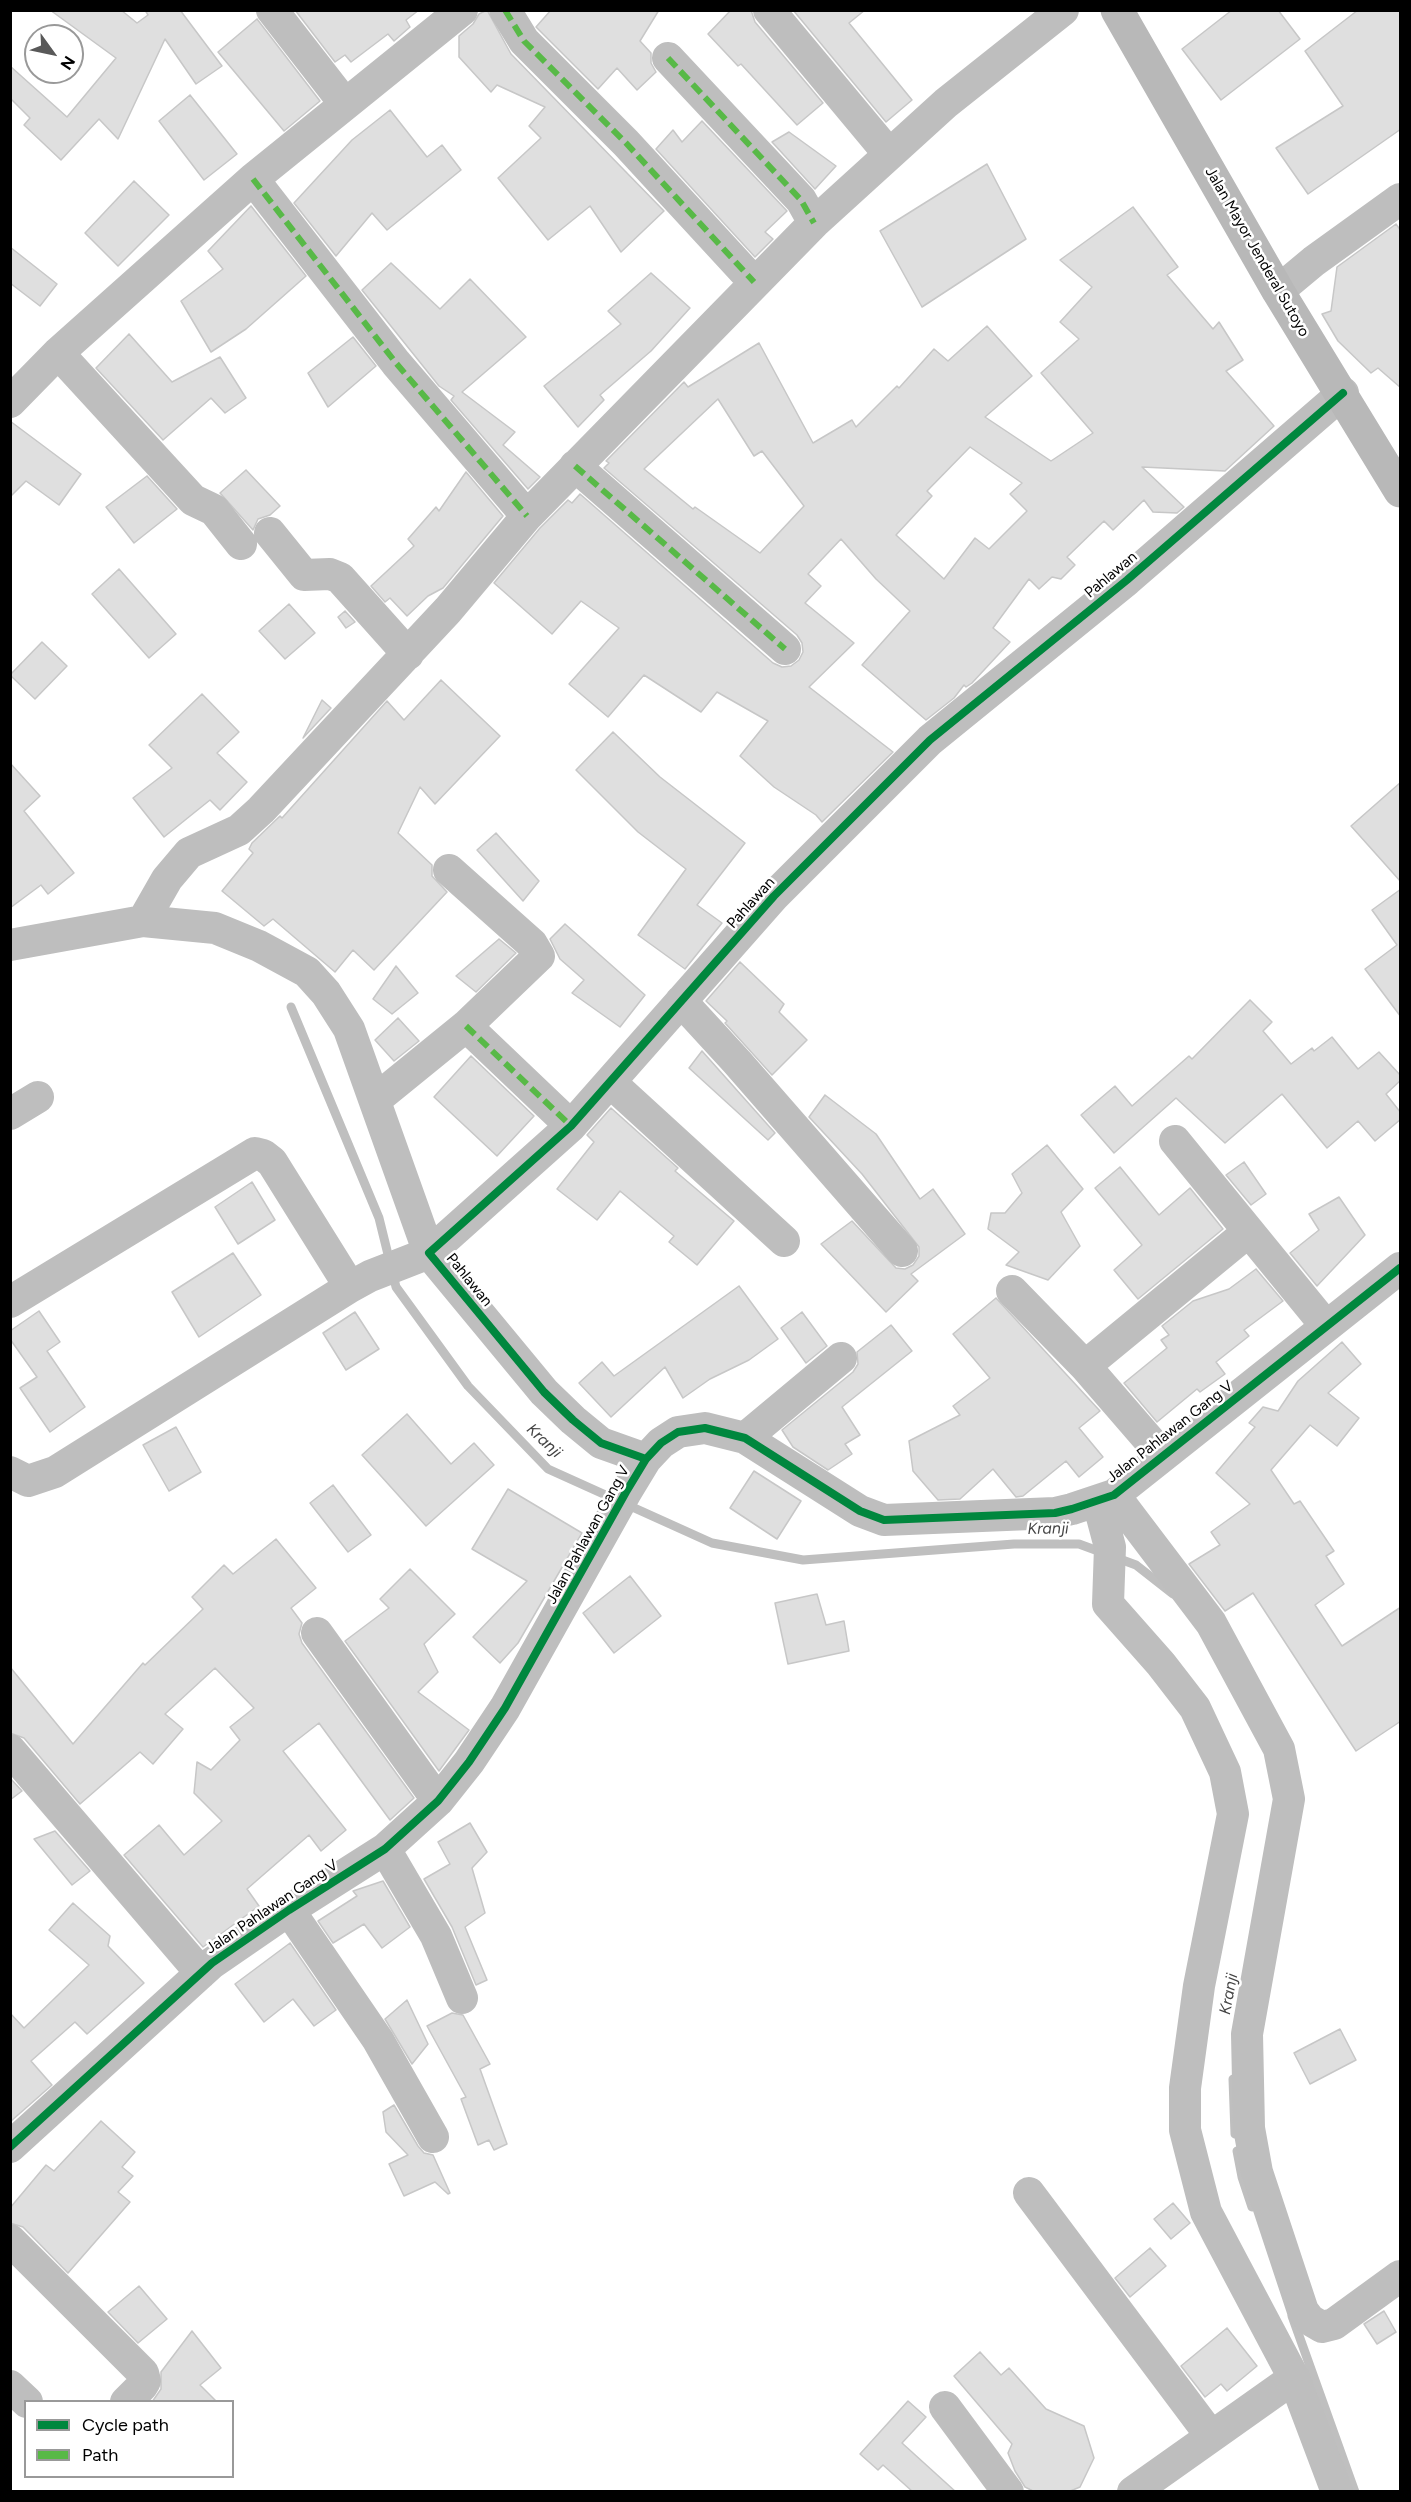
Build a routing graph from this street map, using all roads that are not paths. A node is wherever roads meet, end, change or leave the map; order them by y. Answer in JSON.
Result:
{"nodes":[{"id":1,"x":272,"y":10,"type":"edge"},
{"id":2,"x":462,"y":10,"type":"edge"},
{"id":3,"x":505,"y":10,"type":"edge"},
{"id":4,"x":769,"y":10,"type":"edge"},
{"id":5,"x":1063,"y":10,"type":"edge"},
{"id":6,"x":1117,"y":10,"type":"edge"},
{"id":7,"x":668,"y":58,"type":"dead end"},
{"id":8,"x":345,"y":104,"type":"junction"},
{"id":9,"x":889,"y":154,"type":"junction"},
{"id":10,"x":253,"y":179,"type":"junction"},
{"id":11,"x":1401,"y":199,"type":"edge"},
{"id":12,"x":814,"y":223,"type":"junction"},
{"id":13,"x":754,"y":282,"type":"junction"},
{"id":14,"x":1278,"y":291,"type":"junction"},
{"id":15,"x":58,"y":353,"type":"junction"},
{"id":16,"x":1343,"y":393,"type":"junction"},
{"id":17,"x":10,"y":402,"type":"edge"},
{"id":18,"x":575,"y":466,"type":"junction"},
{"id":19,"x":1401,"y":491,"type":"edge"},
{"id":20,"x":527,"y":516,"type":"junction"},
{"id":21,"x":270,"y":533,"type":"dead end"},
{"id":22,"x":241,"y":544,"type":"dead end"},
{"id":23,"x":785,"y":649,"type":"dead end"},
{"id":24,"x":408,"y":654,"type":"junction"},
{"id":25,"x":449,"y":870,"type":"dead end"},
{"id":26,"x":143,"y":921,"type":"junction"},
{"id":27,"x":10,"y":945,"type":"edge"},
{"id":28,"x":681,"y":1001,"type":"junction"},
{"id":29,"x":466,"y":1026,"type":"junction"},
{"id":30,"x":609,"y":1082,"type":"junction"},
{"id":31,"x":38,"y":1097,"type":"dead end"},
{"id":32,"x":375,"y":1100,"type":"junction"},
{"id":33,"x":10,"y":1114,"type":"edge"},
{"id":34,"x":571,"y":1126,"type":"junction"},
{"id":35,"x":1175,"y":1141,"type":"dead end"},
{"id":36,"x":1248,"y":1232,"type":"junction"},
{"id":37,"x":784,"y":1241,"type":"dead end"},
{"id":38,"x":902,"y":1251,"type":"dead end"},
{"id":39,"x":418,"y":1258,"type":"junction"},
{"id":40,"x":1401,"y":1268,"type":"edge"},
{"id":41,"x":360,"y":1281,"type":"junction"},
{"id":42,"x":1011,"y":1290,"type":"dead end"},
{"id":43,"x":10,"y":1302,"type":"edge"},
{"id":44,"x":1326,"y":1326,"type":"junction"},
{"id":45,"x":841,"y":1358,"type":"dead end"},
{"id":46,"x":1085,"y":1366,"type":"junction"},
{"id":47,"x":745,"y":1438,"type":"junction"},
{"id":48,"x":1162,"y":1455,"type":"junction"},
{"id":49,"x":646,"y":1458,"type":"junction"},
{"id":50,"x":10,"y":1472,"type":"edge"},
{"id":51,"x":1106,"y":1499,"type":"junction"},
{"id":52,"x":317,"y":1633,"type":"dead end"},
{"id":53,"x":10,"y":1750,"type":"edge"},
{"id":54,"x":438,"y":1801,"type":"junction"},
{"id":55,"x":385,"y":1849,"type":"junction"},
{"id":56,"x":289,"y":1910,"type":"junction"},
{"id":57,"x":201,"y":1973,"type":"junction"},
{"id":58,"x":462,"y":1998,"type":"dead end"},
{"id":59,"x":433,"y":2137,"type":"dead end"},
{"id":60,"x":10,"y":2147,"type":"edge"},
{"id":61,"x":1029,"y":2193,"type":"dead end"},
{"id":62,"x":10,"y":2240,"type":"edge"},
{"id":63,"x":1401,"y":2276,"type":"edge"},
{"id":64,"x":1294,"y":2378,"type":"junction"},
{"id":65,"x":10,"y":2386,"type":"edge"},
{"id":66,"x":25,"y":2400,"type":"edge"},
{"id":67,"x":128,"y":2400,"type":"edge"},
{"id":68,"x":945,"y":2407,"type":"dead end"},
{"id":69,"x":1211,"y":2436,"type":"junction"},
{"id":70,"x":1008,"y":2492,"type":"edge"},
{"id":71,"x":1133,"y":2492,"type":"edge"},
{"id":72,"x":1337,"y":2492,"type":"edge"}],
"edges":[{"from":1,"to":8,"type":"street"},
{"from":2,"to":8,"type":"street"},
{"from":3,"to":13,"type":"street"},
{"from":4,"to":9,"type":"street"},
{"from":5,"to":9,"type":"street"},
{"from":6,"to":14,"type":"main road","name":"Jalan Mayor Jenderal Sutoyo"},
{"from":7,"to":12,"type":"street"},
{"from":8,"to":10,"type":"street"},
{"from":9,"to":12,"type":"street"},
{"from":10,"to":15,"type":"street"},
{"from":10,"to":20,"type":"street"},
{"from":11,"to":14,"type":"street"},
{"from":12,"to":13,"type":"street"},
{"from":13,"to":18,"type":"street"},
{"from":14,"to":16,"type":"main road","name":"Jalan Mayor Jenderal Sutoyo"},
{"from":15,"to":17,"type":"street"},
{"from":15,"to":22,"type":"street"},
{"from":16,"to":19,"type":"main road","name":"Jalan Mayor Jenderal Sutoyo"},
{"from":16,"to":28,"type":"street","name":"Pahlawan"},
{"from":18,"to":20,"type":"street"},
{"from":18,"to":23,"type":"street"},
{"from":20,"to":24,"type":"street"},
{"from":21,"to":24,"type":"street"},
{"from":24,"to":26,"type":"street"},
{"from":25,"to":29,"type":"street"},
{"from":26,"to":27,"type":"street"},
{"from":26,"to":32,"type":"street"},
{"from":28,"to":30,"type":"street","name":"Pahlawan"},
{"from":28,"to":38,"type":"street"},
{"from":29,"to":32,"type":"street"},
{"from":29,"to":34,"type":"street"},
{"from":30,"to":34,"type":"street","name":"Pahlawan"},
{"from":30,"to":37,"type":"street"},
{"from":31,"to":33,"type":"street"},
{"from":32,"to":39,"type":"street"},
{"from":34,"to":39,"type":"street","name":"Pahlawan"},
{"from":35,"to":36,"type":"street"},
{"from":36,"to":44,"type":"street"},
{"from":36,"to":46,"type":"street"},
{"from":39,"to":41,"type":"street"},
{"from":39,"to":49,"type":"street","name":"Pahlawan"},
{"from":40,"to":44,"type":"street","name":"Jalan Pahlawan Gang V"},
{"from":41,"to":43,"type":"street"},
{"from":41,"to":50,"type":"street"},
{"from":42,"to":46,"type":"street"},
{"from":44,"to":48,"type":"street","name":"Jalan Pahlawan Gang V"},
{"from":45,"to":47,"type":"street"},
{"from":46,"to":48,"type":"street"},
{"from":47,"to":49,"type":"street","name":"Jalan Pahlawan Gang V"},
{"from":47,"to":51,"type":"street","name":"Jalan Pahlawan Gang V"},
{"from":48,"to":51,"type":"street","name":"Jalan Pahlawan Gang V"},
{"from":49,"to":54,"type":"street","name":"Jalan Pahlawan Gang V"},
{"from":51,"to":63,"type":"street"},
{"from":51,"to":64,"type":"street"},
{"from":52,"to":54,"type":"street"},
{"from":53,"to":57,"type":"street"},
{"from":54,"to":55,"type":"street","name":"Jalan Pahlawan Gang V"},
{"from":55,"to":56,"type":"street","name":"Jalan Pahlawan Gang V"},
{"from":55,"to":58,"type":"street"},
{"from":56,"to":57,"type":"street","name":"Jalan Pahlawan Gang V"},
{"from":56,"to":59,"type":"street"},
{"from":57,"to":60,"type":"street","name":"Jalan Pahlawan Gang V"},
{"from":61,"to":69,"type":"street"},
{"from":62,"to":67,"type":"street"},
{"from":64,"to":69,"type":"street"},
{"from":64,"to":72,"type":"street"},
{"from":65,"to":66,"type":"street"},
{"from":68,"to":70,"type":"street"},
{"from":69,"to":71,"type":"street"}]}
